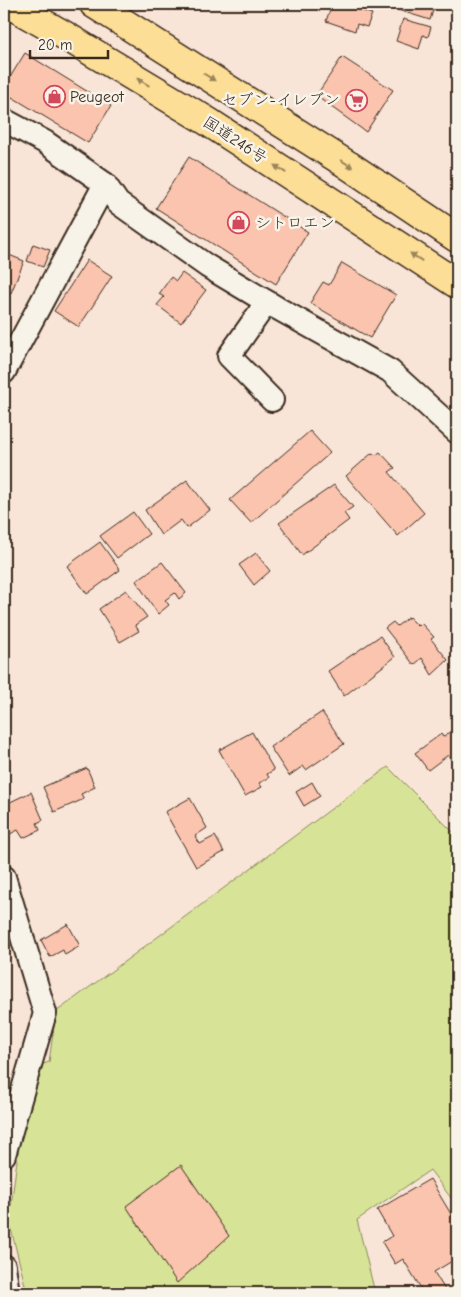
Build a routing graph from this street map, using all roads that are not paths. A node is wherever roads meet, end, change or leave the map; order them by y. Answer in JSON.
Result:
{"nodes":[{"id":1,"x":9,"y":4,"type":"edge"},
{"id":2,"x":94,"y":4,"type":"edge"},
{"id":3,"x":4,"y":120,"type":"edge"},
{"id":4,"x":106,"y":184,"type":"junction"},
{"id":5,"x":457,"y":238,"type":"edge"},
{"id":6,"x":457,"y":284,"type":"edge"},
{"id":7,"x":267,"y":302,"type":"junction"},
{"id":8,"x":4,"y":372,"type":"edge"},
{"id":9,"x":272,"y":400,"type":"dead end"},
{"id":10,"x":457,"y":432,"type":"edge"},
{"id":11,"x":4,"y":877,"type":"edge"},
{"id":12,"x":4,"y":1155,"type":"edge"},
{"id":13,"x":4,"y":1266,"type":"edge"},
{"id":14,"x":8,"y":1293,"type":"edge"}],
"edges":[{"from":6,"to":1,"type":"highway","name":"国道246号","one_way":true},
{"from":2,"to":5,"type":"highway","one_way":true},
{"from":3,"to":4,"type":"street"},
{"from":4,"to":7,"type":"street"},
{"from":4,"to":8,"type":"street"},
{"from":7,"to":9,"type":"street"},
{"from":7,"to":10,"type":"street"},
{"from":11,"to":12,"type":"street"},
{"from":13,"to":14,"type":"street"}]}
